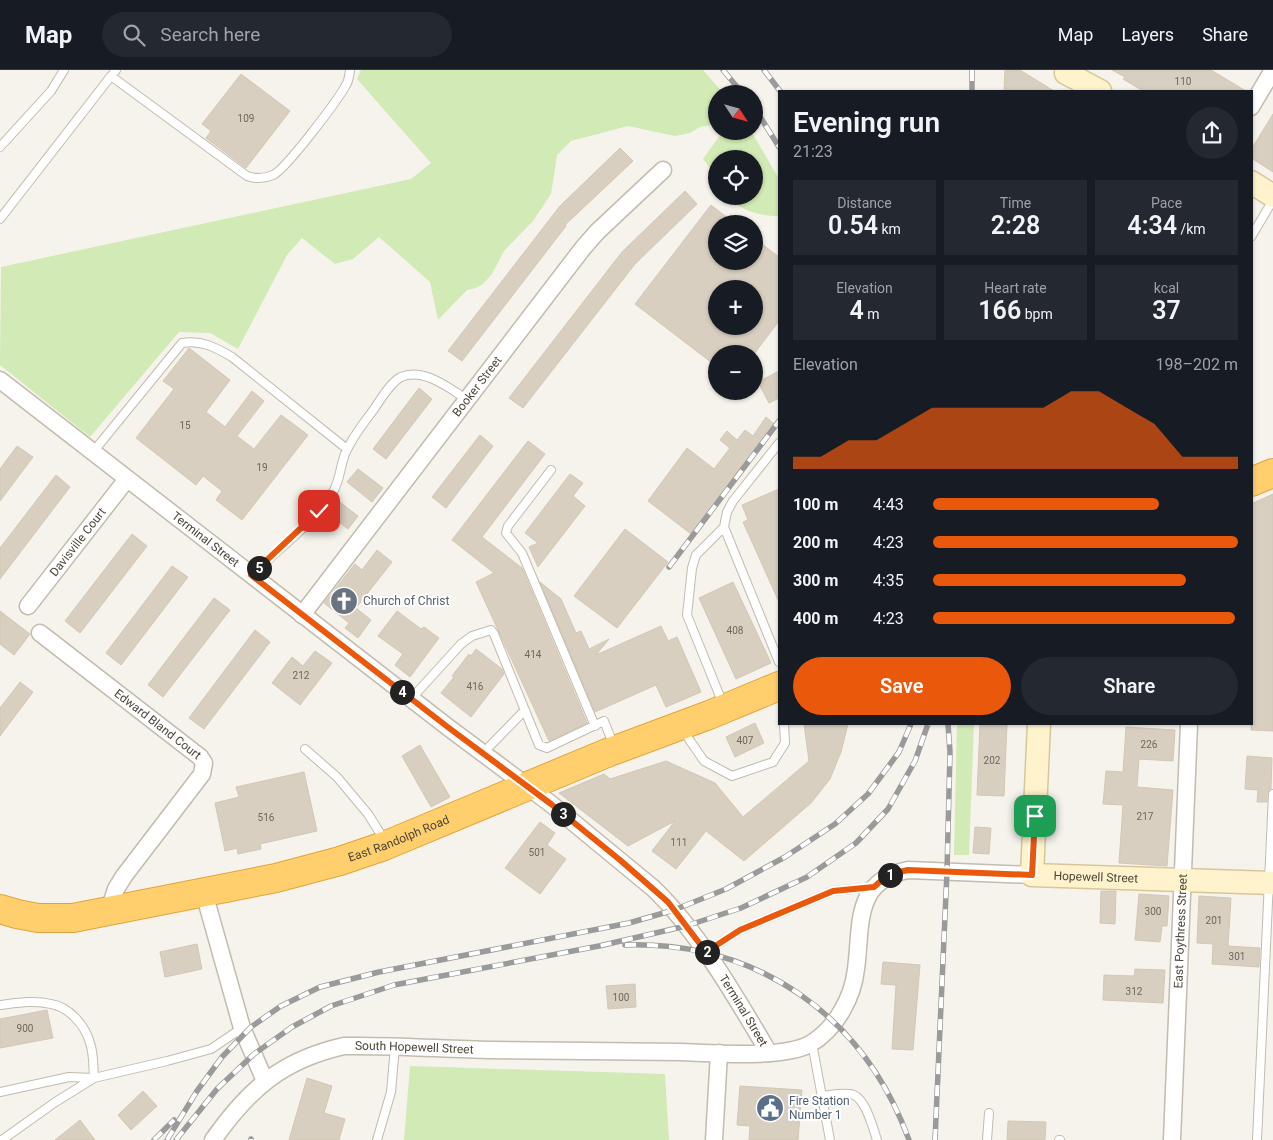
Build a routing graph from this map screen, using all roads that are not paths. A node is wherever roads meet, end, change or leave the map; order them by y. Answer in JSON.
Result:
{"nodes":[{"id":1,"x":64,"y":70,"type":"edge"},
{"id":2,"x":350,"y":70,"type":"edge"},
{"id":3,"x":1273,"y":70,"type":"edge"},
{"id":4,"x":114,"y":73,"type":"edge"},
{"id":5,"x":1065,"y":76,"type":"edge"},
{"id":6,"x":1098,"y":90,"type":"edge"},
{"id":7,"x":1253,"y":104,"type":"edge"},
{"id":8,"x":0,"y":147,"type":"edge"},
{"id":9,"x":663,"y":170,"type":"dead end"},
{"id":10,"x":1253,"y":183,"type":"edge"},
{"id":11,"x":1273,"y":196,"type":"edge"},
{"id":12,"x":1273,"y":200,"type":"edge"},
{"id":13,"x":0,"y":220,"type":"edge"},
{"id":14,"x":1253,"y":234,"type":"edge"},
{"id":15,"x":0,"y":380,"type":"edge"},
{"id":16,"x":468,"y":400,"type":"junction"},
{"id":17,"x":778,"y":444,"type":"edge"},
{"id":18,"x":347,"y":449,"type":"junction"},
{"id":19,"x":93,"y":452,"type":"junction"},
{"id":20,"x":551,"y":470,"type":"dead end"},
{"id":21,"x":1273,"y":473,"type":"edge"},
{"id":22,"x":127,"y":479,"type":"junction"},
{"id":23,"x":1253,"y":481,"type":"edge"},
{"id":24,"x":724,"y":527,"type":"junction"},
{"id":25,"x":251,"y":575,"type":"junction"},
{"id":26,"x":28,"y":606,"type":"dead end"},
{"id":27,"x":302,"y":615,"type":"junction"},
{"id":28,"x":40,"y":633,"type":"dead end"},
{"id":29,"x":778,"y":660,"type":"edge"},
{"id":30,"x":778,"y":686,"type":"edge"},
{"id":31,"x":411,"y":699,"type":"junction"},
{"id":32,"x":724,"y":708,"type":"junction"},
{"id":33,"x":525,"y":710,"type":"junction"},
{"id":34,"x":784,"y":725,"type":"edge"},
{"id":35,"x":1039,"y":725,"type":"edge"},
{"id":36,"x":1189,"y":725,"type":"edge"},
{"id":37,"x":595,"y":726,"type":"junction"},
{"id":38,"x":679,"y":726,"type":"junction"},
{"id":39,"x":305,"y":749,"type":"dead end"},
{"id":40,"x":616,"y":750,"type":"junction"},
{"id":41,"x":482,"y":754,"type":"junction"},
{"id":42,"x":527,"y":786,"type":"junction"},
{"id":43,"x":1273,"y":794,"type":"edge"},
{"id":44,"x":387,"y":844,"type":"junction"},
{"id":45,"x":1032,"y":875,"type":"junction"},
{"id":46,"x":1183,"y":880,"type":"junction"},
{"id":47,"x":1271,"y":883,"type":"edge"},
{"id":48,"x":874,"y":887,"type":"junction"},
{"id":49,"x":204,"y":893,"type":"junction"},
{"id":50,"x":0,"y":909,"type":"edge"},
{"id":51,"x":109,"y":911,"type":"junction"},
{"id":52,"x":706,"y":952,"type":"junction"},
{"id":53,"x":0,"y":1005,"type":"edge"},
{"id":54,"x":242,"y":1028,"type":"junction"},
{"id":55,"x":812,"y":1043,"type":"junction"},
{"id":56,"x":395,"y":1047,"type":"junction"},
{"id":57,"x":719,"y":1053,"type":"junction"},
{"id":58,"x":769,"y":1053,"type":"junction"},
{"id":59,"x":94,"y":1078,"type":"junction"},
{"id":60,"x":266,"y":1081,"type":"junction"},
{"id":61,"x":0,"y":1092,"type":"edge"},
{"id":62,"x":822,"y":1096,"type":"junction"},
{"id":63,"x":989,"y":1112,"type":"dead end"},
{"id":64,"x":2,"y":1140,"type":"edge"},
{"id":65,"x":213,"y":1140,"type":"edge"},
{"id":66,"x":377,"y":1140,"type":"edge"},
{"id":67,"x":714,"y":1140,"type":"edge"},
{"id":68,"x":830,"y":1140,"type":"edge"},
{"id":69,"x":877,"y":1140,"type":"edge"},
{"id":70,"x":987,"y":1140,"type":"edge"},
{"id":71,"x":1172,"y":1140,"type":"edge"},
{"id":72,"x":1257,"y":1140,"type":"edge"}],
"edges":[{"from":1,"to":8,"type":"lane"},
{"from":2,"to":4,"type":"lane"},
{"from":3,"to":7,"type":"street"},
{"from":4,"to":13,"type":"lane"},
{"from":5,"to":6,"type":"street"},
{"from":9,"to":16,"type":"street","name":"Booker Street"},
{"from":10,"to":11,"type":"street"},
{"from":12,"to":14,"type":"lane"},
{"from":15,"to":19,"type":"street","name":"Terminal Street"},
{"from":16,"to":18,"type":"lane"},
{"from":16,"to":27,"type":"street","name":"Booker Street"},
{"from":17,"to":24,"type":"lane"},
{"from":18,"to":19,"type":"lane"},
{"from":18,"to":25,"type":"lane"},
{"from":19,"to":22,"type":"street","name":"Terminal Street"},
{"from":20,"to":37,"type":"lane"},
{"from":21,"to":23,"type":"highway"},
{"from":22,"to":25,"type":"street","name":"Terminal Street"},
{"from":22,"to":26,"type":"street","name":"Davisville Court"},
{"from":24,"to":29,"type":"lane"},
{"from":24,"to":32,"type":"lane"},
{"from":25,"to":27,"type":"street","name":"Terminal Street"},
{"from":27,"to":31,"type":"street","name":"Terminal Street"},
{"from":28,"to":51,"type":"street","name":"Edward Bland Court"},
{"from":30,"to":32,"type":"highway","name":"East Randolph Road"},
{"from":31,"to":33,"type":"lane"},
{"from":31,"to":41,"type":"street","name":"Terminal Street"},
{"from":32,"to":38,"type":"highway","name":"East Randolph Road"},
{"from":33,"to":37,"type":"lane"},
{"from":33,"to":41,"type":"lane"},
{"from":34,"to":38,"type":"lane"},
{"from":35,"to":45,"type":"street"},
{"from":36,"to":46,"type":"street","name":"East Poythress Street"},
{"from":37,"to":40,"type":"lane"},
{"from":38,"to":40,"type":"highway","name":"East Randolph Road"},
{"from":39,"to":44,"type":"lane"},
{"from":40,"to":42,"type":"highway","name":"East Randolph Road"},
{"from":41,"to":42,"type":"street","name":"Terminal Street"},
{"from":42,"to":44,"type":"highway","name":"East Randolph Road"},
{"from":42,"to":52,"type":"street","name":"Terminal Street"},
{"from":43,"to":47,"type":"lane"},
{"from":44,"to":49,"type":"highway","name":"East Randolph Road"},
{"from":45,"to":46,"type":"street","name":"Hopewell Street"},
{"from":45,"to":48,"type":"street","name":"Hopewell Street"},
{"from":46,"to":47,"type":"street","name":"Hopewell Street"},
{"from":46,"to":71,"type":"street","name":"East Poythress Street"},
{"from":47,"to":72,"type":"lane"},
{"from":48,"to":52,"type":"lane"},
{"from":48,"to":55,"type":"street"},
{"from":49,"to":51,"type":"highway","name":"East Randolph Road"},
{"from":49,"to":54,"type":"street"},
{"from":50,"to":51,"type":"highway","name":"East Randolph Road"},
{"from":52,"to":58,"type":"street","name":"Terminal Street"},
{"from":53,"to":59,"type":"lane"},
{"from":54,"to":59,"type":"lane"},
{"from":54,"to":60,"type":"street"},
{"from":55,"to":58,"type":"street"},
{"from":55,"to":62,"type":"lane"},
{"from":56,"to":57,"type":"street","name":"South Hopewell Street"},
{"from":56,"to":60,"type":"street","name":"South Hopewell Street"},
{"from":56,"to":66,"type":"lane"},
{"from":57,"to":58,"type":"street","name":"South Hopewell Street"},
{"from":57,"to":67,"type":"street"},
{"from":59,"to":61,"type":"lane"},
{"from":59,"to":64,"type":"lane"},
{"from":60,"to":65,"type":"street","name":"South Hopewell Street"},
{"from":62,"to":68,"type":"lane"},
{"from":62,"to":69,"type":"lane"},
{"from":63,"to":70,"type":"lane"}]}
